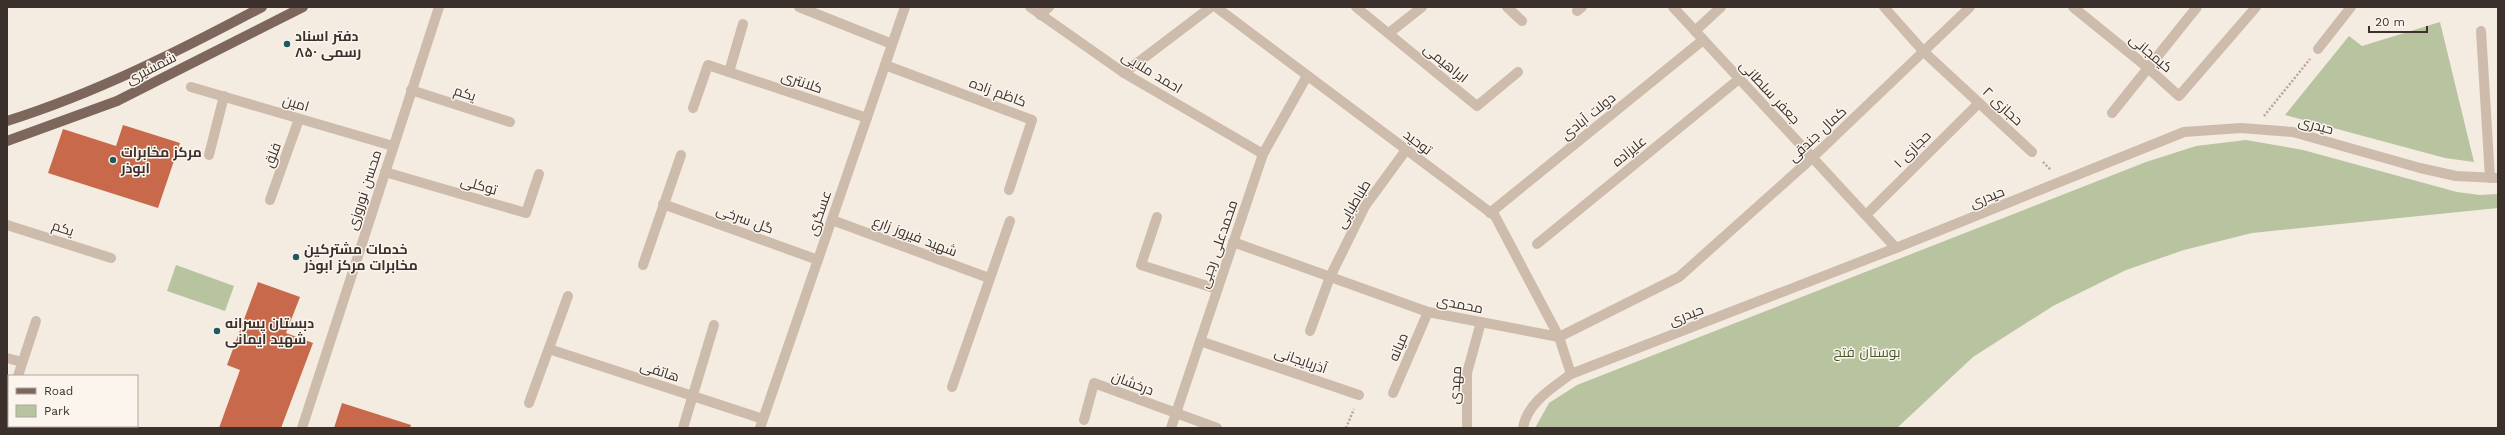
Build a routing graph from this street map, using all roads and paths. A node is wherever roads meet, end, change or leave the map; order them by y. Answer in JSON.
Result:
{"nodes":[{"id":1,"x":303,"y":7,"type":"edge"},
{"id":2,"x":439,"y":7,"type":"edge"},
{"id":3,"x":799,"y":7,"type":"edge"},
{"id":4,"x":905,"y":7,"type":"edge"},
{"id":5,"x":1030,"y":7,"type":"edge"},
{"id":6,"x":1050,"y":7,"type":"edge"},
{"id":7,"x":1211,"y":7,"type":"edge"},
{"id":8,"x":1216,"y":7,"type":"edge"},
{"id":9,"x":1356,"y":7,"type":"edge"},
{"id":10,"x":1422,"y":7,"type":"edge"},
{"id":11,"x":1507,"y":7,"type":"edge"},
{"id":12,"x":1673,"y":7,"type":"edge"},
{"id":13,"x":1721,"y":7,"type":"edge"},
{"id":14,"x":1884,"y":7,"type":"edge"},
{"id":15,"x":1970,"y":7,"type":"edge"},
{"id":16,"x":2073,"y":7,"type":"edge"},
{"id":17,"x":2197,"y":7,"type":"edge"},
{"id":18,"x":2256,"y":7,"type":"edge"},
{"id":19,"x":2351,"y":7,"type":"edge"},
{"id":20,"x":258,"y":8,"type":"edge"},
{"id":21,"x":1040,"y":15,"type":"junction"},
{"id":22,"x":1522,"y":21,"type":"dead end"},
{"id":23,"x":743,"y":24,"type":"dead end"},
{"id":24,"x":265,"y":26,"type":"junction"},
{"id":25,"x":1695,"y":31,"type":"junction"},
{"id":26,"x":2481,"y":31,"type":"dead end"},
{"id":27,"x":1388,"y":33,"type":"junction"},
{"id":28,"x":1703,"y":40,"type":"junction"},
{"id":29,"x":892,"y":44,"type":"junction"},
{"id":30,"x":2318,"y":49,"type":"joint"},
{"id":31,"x":1924,"y":52,"type":"junction"},
{"id":32,"x":885,"y":65,"type":"junction"},
{"id":33,"x":2147,"y":67,"type":"junction"},
{"id":34,"x":728,"y":72,"type":"junction"},
{"id":35,"x":1518,"y":72,"type":"dead end"},
{"id":36,"x":1124,"y":73,"type":"junction"},
{"id":37,"x":1307,"y":76,"type":"junction"},
{"id":38,"x":1739,"y":79,"type":"junction"},
{"id":39,"x":191,"y":87,"type":"dead end"},
{"id":40,"x":411,"y":90,"type":"junction"},
{"id":41,"x":224,"y":96,"type":"junction"},
{"id":42,"x":1979,"y":103,"type":"junction"},
{"id":43,"x":693,"y":108,"type":"dead end"},
{"id":44,"x":2112,"y":113,"type":"dead end"},
{"id":45,"x":866,"y":118,"type":"junction"},
{"id":46,"x":299,"y":119,"type":"junction"},
{"id":47,"x":7,"y":121,"type":"edge"},
{"id":48,"x":510,"y":122,"type":"dead end"},
{"id":49,"x":2254,"y":129,"type":"junction"},
{"id":50,"x":7,"y":141,"type":"edge"},
{"id":51,"x":393,"y":146,"type":"junction"},
{"id":52,"x":1406,"y":150,"type":"junction"},
{"id":53,"x":2032,"y":152,"type":"joint"},
{"id":54,"x":1263,"y":154,"type":"junction"},
{"id":55,"x":208,"y":155,"type":"dead end"},
{"id":56,"x":681,"y":155,"type":"dead end"},
{"id":57,"x":1812,"y":158,"type":"junction"},
{"id":58,"x":385,"y":172,"type":"junction"},
{"id":59,"x":539,"y":174,"type":"dead end"},
{"id":60,"x":2494,"y":178,"type":"edge"},
{"id":61,"x":2063,"y":181,"type":"junction"},
{"id":62,"x":1009,"y":190,"type":"dead end"},
{"id":63,"x":270,"y":200,"type":"dead end"},
{"id":64,"x":663,"y":204,"type":"junction"},
{"id":65,"x":1490,"y":213,"type":"junction"},
{"id":66,"x":1866,"y":215,"type":"junction"},
{"id":67,"x":1157,"y":217,"type":"dead end"},
{"id":68,"x":832,"y":220,"type":"junction"},
{"id":69,"x":1010,"y":220,"type":"dead end"},
{"id":70,"x":7,"y":225,"type":"edge"},
{"id":71,"x":1233,"y":242,"type":"junction"},
{"id":72,"x":1537,"y":244,"type":"dead end"},
{"id":73,"x":1896,"y":248,"type":"junction"},
{"id":74,"x":111,"y":258,"type":"dead end"},
{"id":75,"x":818,"y":260,"type":"junction"},
{"id":76,"x":643,"y":265,"type":"dead end"},
{"id":77,"x":1330,"y":277,"type":"junction"},
{"id":78,"x":989,"y":278,"type":"junction"},
{"id":79,"x":1217,"y":289,"type":"junction"},
{"id":80,"x":568,"y":296,"type":"dead end"},
{"id":81,"x":1428,"y":312,"type":"junction"},
{"id":82,"x":36,"y":321,"type":"dead end"},
{"id":83,"x":1481,"y":322,"type":"junction"},
{"id":84,"x":714,"y":324,"type":"dead end"},
{"id":85,"x":1310,"y":331,"type":"dead end"},
{"id":86,"x":1559,"y":337,"type":"junction"},
{"id":87,"x":1200,"y":341,"type":"junction"},
{"id":88,"x":549,"y":349,"type":"junction"},
{"id":89,"x":7,"y":358,"type":"edge"},
{"id":90,"x":22,"y":362,"type":"junction"},
{"id":91,"x":1571,"y":374,"type":"junction"},
{"id":92,"x":18,"y":375,"type":"edge"},
{"id":93,"x":952,"y":387,"type":"dead end"},
{"id":94,"x":1393,"y":393,"type":"dead end"},
{"id":95,"x":1359,"y":395,"type":"joint"},
{"id":96,"x":693,"y":396,"type":"junction"},
{"id":97,"x":528,"y":402,"type":"dead end"},
{"id":98,"x":1175,"y":414,"type":"junction"},
{"id":99,"x":1084,"y":420,"type":"dead end"},
{"id":100,"x":762,"y":424,"type":"edge"},
{"id":101,"x":1523,"y":426,"type":"edge"},
{"id":102,"x":302,"y":428,"type":"edge"},
{"id":103,"x":683,"y":428,"type":"edge"},
{"id":104,"x":1171,"y":428,"type":"edge"},
{"id":105,"x":1217,"y":428,"type":"edge"},
{"id":106,"x":1346,"y":428,"type":"edge"},
{"id":107,"x":1467,"y":428,"type":"edge"}],
"edges":[{"from":1,"to":24,"type":"main road","name":"شمشیری"},
{"from":2,"to":40,"type":"street","name":"محسن نوروزی"},
{"from":3,"to":29,"type":"street"},
{"from":4,"to":29,"type":"street","name":"عسگری"},
{"from":5,"to":21,"type":"street","name":"احمد ملایی"},
{"from":6,"to":21,"type":"street"},
{"from":7,"to":36,"type":"street"},
{"from":8,"to":37,"type":"street","name":"توحید"},
{"from":9,"to":27,"type":"street","name":"ابراهیمی"},
{"from":10,"to":27,"type":"street"},
{"from":11,"to":22,"type":"street"},
{"from":12,"to":25,"type":"street","name":"جعفر سلطانی"},
{"from":13,"to":25,"type":"street"},
{"from":14,"to":31,"type":"street","name":"حجازی ۲"},
{"from":15,"to":31,"type":"street","name":"کمال جندقی"},
{"from":16,"to":33,"type":"street","name":"کیمجانی"},
{"from":17,"to":33,"type":"street"},
{"from":18,"to":33,"type":"street","name":"کیمجانی"},
{"from":19,"to":30,"type":"street"},
{"from":20,"to":24,"type":"main road"},
{"from":20,"to":47,"type":"main road","name":"شمشیری"},
{"from":21,"to":36,"type":"street","name":"احمد ملایی"},
{"from":23,"to":34,"type":"street"},
{"from":24,"to":50,"type":"main road","name":"شمشیری"},
{"from":25,"to":28,"type":"street","name":"جعفر سلطانی"},
{"from":26,"to":60,"type":"street"},
{"from":27,"to":35,"type":"street","name":"ابراهیمی"},
{"from":28,"to":38,"type":"street","name":"جعفر سلطانی"},
{"from":28,"to":65,"type":"street","name":"دولت آبادی"},
{"from":29,"to":32,"type":"street","name":"عسگری"},
{"from":30,"to":49,"type":"path"},
{"from":31,"to":42,"type":"street","name":"حجازی ۲"},
{"from":31,"to":57,"type":"street","name":"کمال جندقی"},
{"from":32,"to":45,"type":"street","name":"عسگری"},
{"from":32,"to":62,"type":"street","name":"کاظم زاده"},
{"from":33,"to":44,"type":"street"},
{"from":34,"to":43,"type":"street","name":"کلانتری"},
{"from":34,"to":45,"type":"street","name":"کلانتری"},
{"from":36,"to":54,"type":"street","name":"احمد ملایی"},
{"from":37,"to":52,"type":"street","name":"توحید"},
{"from":37,"to":54,"type":"street","name":"محمدعلی رجبی"},
{"from":38,"to":57,"type":"street","name":"جعفر سلطانی"},
{"from":38,"to":72,"type":"street","name":"علیزاده"},
{"from":39,"to":41,"type":"street","name":"امین"},
{"from":40,"to":48,"type":"street","name":"یکم"},
{"from":40,"to":51,"type":"street","name":"محسن نوروزی"},
{"from":41,"to":46,"type":"street","name":"امین"},
{"from":41,"to":55,"type":"street"},
{"from":42,"to":53,"type":"street","name":"حجازی ۲"},
{"from":42,"to":66,"type":"street","name":"حجازی ۱"},
{"from":45,"to":68,"type":"street","name":"عسگری"},
{"from":46,"to":51,"type":"street","name":"امین"},
{"from":46,"to":63,"type":"street","name":"فلق"},
{"from":49,"to":60,"type":"street","name":"حیدری"},
{"from":49,"to":61,"type":"street","name":"حیدری"},
{"from":51,"to":58,"type":"street","name":"محسن نوروزی"},
{"from":52,"to":65,"type":"street","name":"توحید"},
{"from":52,"to":77,"type":"street","name":"طباطبایی"},
{"from":53,"to":61,"type":"path"},
{"from":54,"to":71,"type":"street","name":"محمدعلی رجبی"},
{"from":56,"to":64,"type":"street"},
{"from":57,"to":66,"type":"street","name":"جعفر سلطانی"},
{"from":57,"to":86,"type":"street","name":"کمال جندقی"},
{"from":58,"to":59,"type":"street","name":"توکلی"},
{"from":58,"to":102,"type":"street","name":"محسن نوروزی"},
{"from":61,"to":73,"type":"street","name":"حیدری"},
{"from":64,"to":75,"type":"street","name":"گل سرخی"},
{"from":64,"to":76,"type":"street"},
{"from":65,"to":86,"type":"street","name":"توحید"},
{"from":66,"to":73,"type":"street","name":"جعفر سلطانی"},
{"from":67,"to":79,"type":"street"},
{"from":68,"to":75,"type":"street","name":"عسگری"},
{"from":68,"to":78,"type":"street","name":"شهید فیروز زارع"},
{"from":69,"to":78,"type":"street"},
{"from":70,"to":74,"type":"street","name":"یکم"},
{"from":71,"to":77,"type":"street","name":"محمدی"},
{"from":71,"to":79,"type":"street","name":"محمدعلی رجبی"},
{"from":73,"to":91,"type":"street","name":"حیدری"},
{"from":75,"to":100,"type":"street","name":"عسگری"},
{"from":77,"to":81,"type":"street","name":"محمدی"},
{"from":77,"to":85,"type":"street","name":"طباطبایی"},
{"from":78,"to":93,"type":"street"},
{"from":79,"to":87,"type":"street","name":"محمدعلی رجبی"},
{"from":80,"to":88,"type":"street"},
{"from":81,"to":83,"type":"street","name":"محمدی"},
{"from":81,"to":94,"type":"street","name":"میانه"},
{"from":82,"to":90,"type":"street"},
{"from":83,"to":86,"type":"street","name":"محمدی"},
{"from":83,"to":107,"type":"street","name":"مهدی"},
{"from":84,"to":96,"type":"street"},
{"from":86,"to":91,"type":"street","name":"توحید"},
{"from":87,"to":95,"type":"street","name":"آذربایجانی"},
{"from":87,"to":98,"type":"street","name":"محمدعلی رجبی"},
{"from":88,"to":96,"type":"street","name":"هاتفی"},
{"from":88,"to":97,"type":"street"},
{"from":89,"to":90,"type":"street"},
{"from":90,"to":92,"type":"street"},
{"from":91,"to":101,"type":"street","name":"حیدری"},
{"from":95,"to":106,"type":"path"},
{"from":96,"to":100,"type":"street","name":"هاتفی"},
{"from":96,"to":103,"type":"street"},
{"from":98,"to":99,"type":"street","name":"درخشان"},
{"from":98,"to":104,"type":"street","name":"محمدعلی رجبی"},
{"from":98,"to":105,"type":"street"}]}
